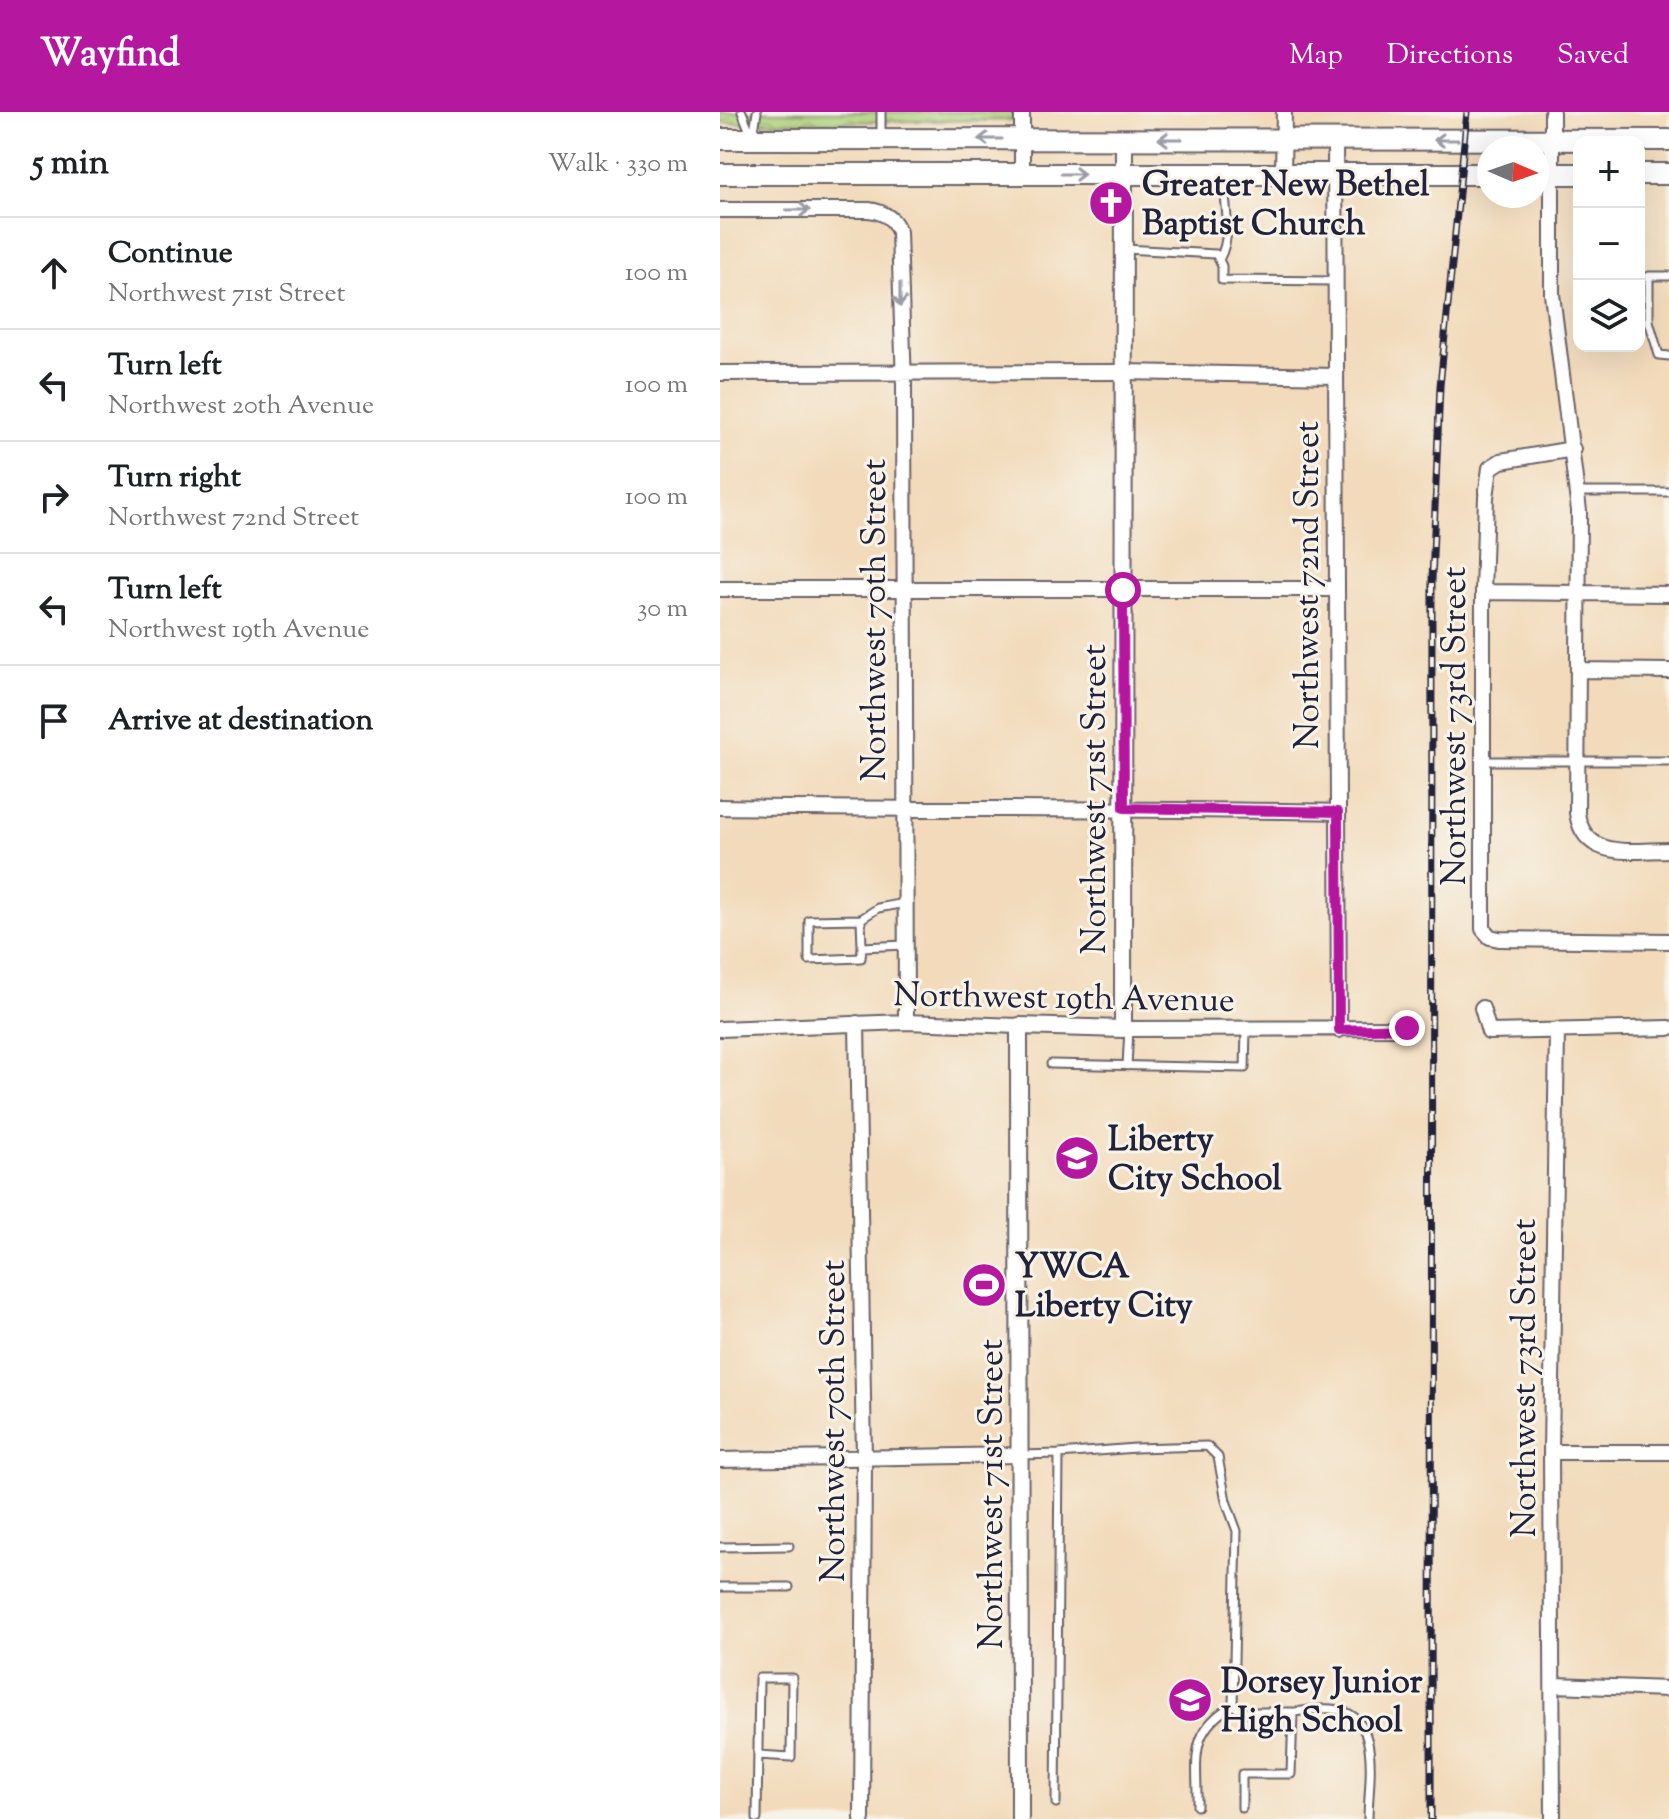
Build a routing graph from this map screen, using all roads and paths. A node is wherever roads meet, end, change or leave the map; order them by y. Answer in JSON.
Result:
{"nodes":[{"id":1,"x":742,"y":112,"type":"edge"},
{"id":2,"x":757,"y":112,"type":"edge"},
{"id":3,"x":881,"y":112,"type":"edge"},
{"id":4,"x":1022,"y":112,"type":"edge"},
{"id":5,"x":1284,"y":112,"type":"edge"},
{"id":6,"x":1552,"y":112,"type":"edge"},
{"id":7,"x":1124,"y":138,"type":"junction"},
{"id":8,"x":720,"y":139,"type":"edge"},
{"id":9,"x":753,"y":139,"type":"junction"},
{"id":10,"x":881,"y":139,"type":"junction"},
{"id":11,"x":1022,"y":139,"type":"junction"},
{"id":12,"x":1283,"y":139,"type":"junction"},
{"id":13,"x":1335,"y":139,"type":"junction"},
{"id":14,"x":1552,"y":139,"type":"junction"},
{"id":15,"x":1669,"y":140,"type":"edge"},
{"id":16,"x":1549,"y":152,"type":"edge"},
{"id":17,"x":720,"y":174,"type":"edge"},
{"id":18,"x":756,"y":174,"type":"junction"},
{"id":19,"x":1022,"y":174,"type":"junction"},
{"id":20,"x":1124,"y":174,"type":"junction"},
{"id":21,"x":1223,"y":174,"type":"junction"},
{"id":22,"x":1283,"y":174,"type":"junction"},
{"id":23,"x":1335,"y":174,"type":"junction"},
{"id":24,"x":1477,"y":174,"type":"edge"},
{"id":25,"x":1549,"y":174,"type":"edge"},
{"id":26,"x":1573,"y":174,"type":"edge"},
{"id":27,"x":1645,"y":174,"type":"edge"},
{"id":28,"x":1669,"y":174,"type":"edge"},
{"id":29,"x":1546,"y":208,"type":"edge"},
{"id":30,"x":720,"y":210,"type":"edge"},
{"id":31,"x":1122,"y":249,"type":"junction"},
{"id":32,"x":1219,"y":260,"type":"junction"},
{"id":33,"x":1669,"y":276,"type":"edge"},
{"id":34,"x":1335,"y":281,"type":"junction"},
{"id":35,"x":1669,"y":356,"type":"edge"},
{"id":36,"x":902,"y":372,"type":"junction"},
{"id":37,"x":1124,"y":372,"type":"junction"},
{"id":38,"x":720,"y":373,"type":"edge"},
{"id":39,"x":1334,"y":376,"type":"junction"},
{"id":40,"x":1573,"y":449,"type":"junction"},
{"id":41,"x":1577,"y":492,"type":"junction"},
{"id":42,"x":1669,"y":492,"type":"edge"},
{"id":43,"x":720,"y":589,"type":"edge"},
{"id":44,"x":902,"y":589,"type":"junction"},
{"id":45,"x":1336,"y":589,"type":"junction"},
{"id":46,"x":1123,"y":590,"type":"junction"},
{"id":47,"x":1483,"y":592,"type":"junction"},
{"id":48,"x":1578,"y":593,"type":"junction"},
{"id":49,"x":1669,"y":594,"type":"edge"},
{"id":50,"x":1578,"y":670,"type":"junction"},
{"id":51,"x":1669,"y":671,"type":"edge"},
{"id":52,"x":1483,"y":761,"type":"junction"},
{"id":53,"x":1669,"y":761,"type":"edge"},
{"id":54,"x":1578,"y":762,"type":"junction"},
{"id":55,"x":720,"y":807,"type":"edge"},
{"id":56,"x":1124,"y":808,"type":"junction"},
{"id":57,"x":904,"y":810,"type":"junction"},
{"id":58,"x":1338,"y":812,"type":"junction"},
{"id":59,"x":1669,"y":850,"type":"edge"},
{"id":60,"x":905,"y":903,"type":"junction"},
{"id":61,"x":861,"y":919,"type":"junction"},
{"id":62,"x":1669,"y":941,"type":"edge"},
{"id":63,"x":905,"y":945,"type":"junction"},
{"id":64,"x":862,"y":947,"type":"junction"},
{"id":65,"x":1482,"y":1008,"type":"dead end"},
{"id":66,"x":906,"y":1022,"type":"junction"},
{"id":67,"x":857,"y":1023,"type":"junction"},
{"id":68,"x":1019,"y":1026,"type":"junction"},
{"id":69,"x":1407,"y":1028,"type":"dead end"},
{"id":70,"x":1669,"y":1028,"type":"edge"},
{"id":71,"x":720,"y":1029,"type":"edge"},
{"id":72,"x":1126,"y":1029,"type":"junction"},
{"id":73,"x":1246,"y":1030,"type":"junction"},
{"id":74,"x":1339,"y":1030,"type":"junction"},
{"id":75,"x":1557,"y":1030,"type":"junction"},
{"id":76,"x":1051,"y":1064,"type":"dead end"},
{"id":77,"x":1127,"y":1066,"type":"junction"},
{"id":78,"x":1551,"y":1452,"type":"junction"},
{"id":79,"x":1669,"y":1452,"type":"edge"},
{"id":80,"x":1059,"y":1454,"type":"junction"},
{"id":81,"x":1020,"y":1455,"type":"junction"},
{"id":82,"x":864,"y":1458,"type":"junction"},
{"id":83,"x":720,"y":1460,"type":"edge"},
{"id":84,"x":789,"y":1546,"type":"dead end"},
{"id":85,"x":720,"y":1547,"type":"edge"},
{"id":86,"x":720,"y":1587,"type":"edge"},
{"id":87,"x":789,"y":1587,"type":"dead end"},
{"id":88,"x":1554,"y":1685,"type":"junction"},
{"id":89,"x":1669,"y":1689,"type":"edge"},
{"id":90,"x":1233,"y":1705,"type":"junction"},
{"id":91,"x":1293,"y":1712,"type":"junction"},
{"id":92,"x":758,"y":1755,"type":"junction"},
{"id":93,"x":1056,"y":1803,"type":"dead end"},
{"id":94,"x":1197,"y":1806,"type":"dead end"},
{"id":95,"x":1242,"y":1808,"type":"dead end"},
{"id":96,"x":757,"y":1819,"type":"edge"},
{"id":97,"x":862,"y":1819,"type":"edge"},
{"id":98,"x":1020,"y":1819,"type":"edge"},
{"id":99,"x":1368,"y":1819,"type":"edge"},
{"id":100,"x":1553,"y":1819,"type":"edge"}],
"edges":[{"from":1,"to":9,"type":"lane"},
{"from":2,"to":9,"type":"lane"},
{"from":3,"to":10,"type":"lane"},
{"from":4,"to":11,"type":"street"},
{"from":5,"to":12,"type":"street"},
{"from":6,"to":14,"type":"street"},
{"from":7,"to":11,"type":"main road"},
{"from":12,"to":7,"type":"main road","one_way":true},
{"from":7,"to":20,"type":"street","name":"Northwest 71st Street"},
{"from":8,"to":9,"type":"main road"},
{"from":9,"to":10,"type":"main road"},
{"from":9,"to":18,"type":"main road"},
{"from":11,"to":10,"type":"main road","one_way":true},
{"from":11,"to":19,"type":"street"},
{"from":12,"to":13,"type":"main road"},
{"from":12,"to":22,"type":"street"},
{"from":14,"to":13,"type":"main road","one_way":true},
{"from":13,"to":23,"type":"street","name":"Northwest 72nd Street"},
{"from":14,"to":15,"type":"main road"},
{"from":14,"to":16,"type":"street"},
{"from":17,"to":18,"type":"main road"},
{"from":18,"to":19,"type":"main road"},
{"from":19,"to":20,"type":"main road","one_way":true},
{"from":20,"to":21,"type":"main road"},
{"from":20,"to":31,"type":"street","name":"Northwest 71st Street"},
{"from":21,"to":22,"type":"main road"},
{"from":21,"to":32,"type":"lane"},
{"from":22,"to":23,"type":"main road"},
{"from":23,"to":24,"type":"main road"},
{"from":23,"to":34,"type":"street","name":"Northwest 72nd Street"},
{"from":25,"to":26,"type":"main road"},
{"from":27,"to":28,"type":"main road"},
{"from":29,"to":40,"type":"street"},
{"from":30,"to":36,"type":"street","name":"Northwest 70th Street","one_way":true},
{"from":31,"to":32,"type":"lane"},
{"from":31,"to":37,"type":"street","name":"Northwest 71st Street"},
{"from":32,"to":34,"type":"lane"},
{"from":33,"to":35,"type":"lane"},
{"from":34,"to":39,"type":"street","name":"Northwest 72nd Street"},
{"from":36,"to":37,"type":"street"},
{"from":36,"to":38,"type":"street"},
{"from":36,"to":44,"type":"street","name":"Northwest 70th Street"},
{"from":37,"to":39,"type":"street"},
{"from":37,"to":46,"type":"street","name":"Northwest 71st Street"},
{"from":39,"to":45,"type":"street","name":"Northwest 72nd Street"},
{"from":40,"to":41,"type":"street"},
{"from":40,"to":47,"type":"street","name":"Northwest 73rd Street"},
{"from":41,"to":42,"type":"lane"},
{"from":41,"to":48,"type":"street"},
{"from":43,"to":44,"type":"street"},
{"from":44,"to":46,"type":"street"},
{"from":44,"to":57,"type":"street","name":"Northwest 70th Street"},
{"from":45,"to":46,"type":"street"},
{"from":45,"to":58,"type":"street","name":"Northwest 72nd Street"},
{"from":46,"to":56,"type":"street","name":"Northwest 71st Street"},
{"from":47,"to":48,"type":"street"},
{"from":47,"to":52,"type":"street","name":"Northwest 73rd Street"},
{"from":48,"to":49,"type":"street"},
{"from":48,"to":50,"type":"street"},
{"from":50,"to":51,"type":"street"},
{"from":50,"to":54,"type":"street"},
{"from":52,"to":54,"type":"lane"},
{"from":52,"to":62,"type":"street","name":"Northwest 73rd Street"},
{"from":53,"to":54,"type":"lane"},
{"from":54,"to":59,"type":"street"},
{"from":55,"to":57,"type":"street"},
{"from":56,"to":57,"type":"street"},
{"from":56,"to":58,"type":"street"},
{"from":56,"to":72,"type":"street","name":"Northwest 71st Street"},
{"from":57,"to":60,"type":"street","name":"Northwest 70th Street"},
{"from":58,"to":74,"type":"street","name":"Northwest 72nd Street"},
{"from":60,"to":61,"type":"lane"},
{"from":60,"to":63,"type":"street","name":"Northwest 70th Street"},
{"from":61,"to":64,"type":"lane"},
{"from":61,"to":64,"type":"lane"},
{"from":63,"to":64,"type":"lane"},
{"from":63,"to":66,"type":"street","name":"Northwest 70th Street"},
{"from":65,"to":75,"type":"street"},
{"from":66,"to":67,"type":"street","name":"Northwest 19th Avenue"},
{"from":66,"to":68,"type":"street","name":"Northwest 19th Avenue"},
{"from":67,"to":71,"type":"street","name":"Northwest 19th Avenue"},
{"from":67,"to":82,"type":"street","name":"Northwest 70th Street"},
{"from":68,"to":72,"type":"street","name":"Northwest 19th Avenue"},
{"from":68,"to":81,"type":"street","name":"Northwest 71st Street"},
{"from":69,"to":74,"type":"street","name":"Northwest 19th Avenue"},
{"from":70,"to":75,"type":"street"},
{"from":72,"to":73,"type":"street","name":"Northwest 19th Avenue"},
{"from":72,"to":77,"type":"lane"},
{"from":73,"to":74,"type":"street","name":"Northwest 19th Avenue"},
{"from":73,"to":77,"type":"lane"},
{"from":75,"to":78,"type":"street","name":"Northwest 73rd Street"},
{"from":76,"to":77,"type":"lane"},
{"from":78,"to":79,"type":"street"},
{"from":78,"to":88,"type":"street","name":"Northwest 73rd Street"},
{"from":80,"to":81,"type":"lane"},
{"from":80,"to":90,"type":"lane"},
{"from":80,"to":93,"type":"lane"},
{"from":81,"to":82,"type":"street"},
{"from":81,"to":98,"type":"street","name":"Northwest 71st Street"},
{"from":82,"to":83,"type":"street"},
{"from":82,"to":97,"type":"street","name":"Northwest 70th Street"},
{"from":84,"to":85,"type":"lane"},
{"from":86,"to":87,"type":"lane"},
{"from":88,"to":89,"type":"street"},
{"from":88,"to":100,"type":"street","name":"Northwest 73rd Street"},
{"from":90,"to":91,"type":"lane"},
{"from":90,"to":94,"type":"lane"},
{"from":91,"to":95,"type":"lane"},
{"from":91,"to":99,"type":"lane"},
{"from":92,"to":92,"type":"lane"},
{"from":92,"to":96,"type":"lane"}]}
